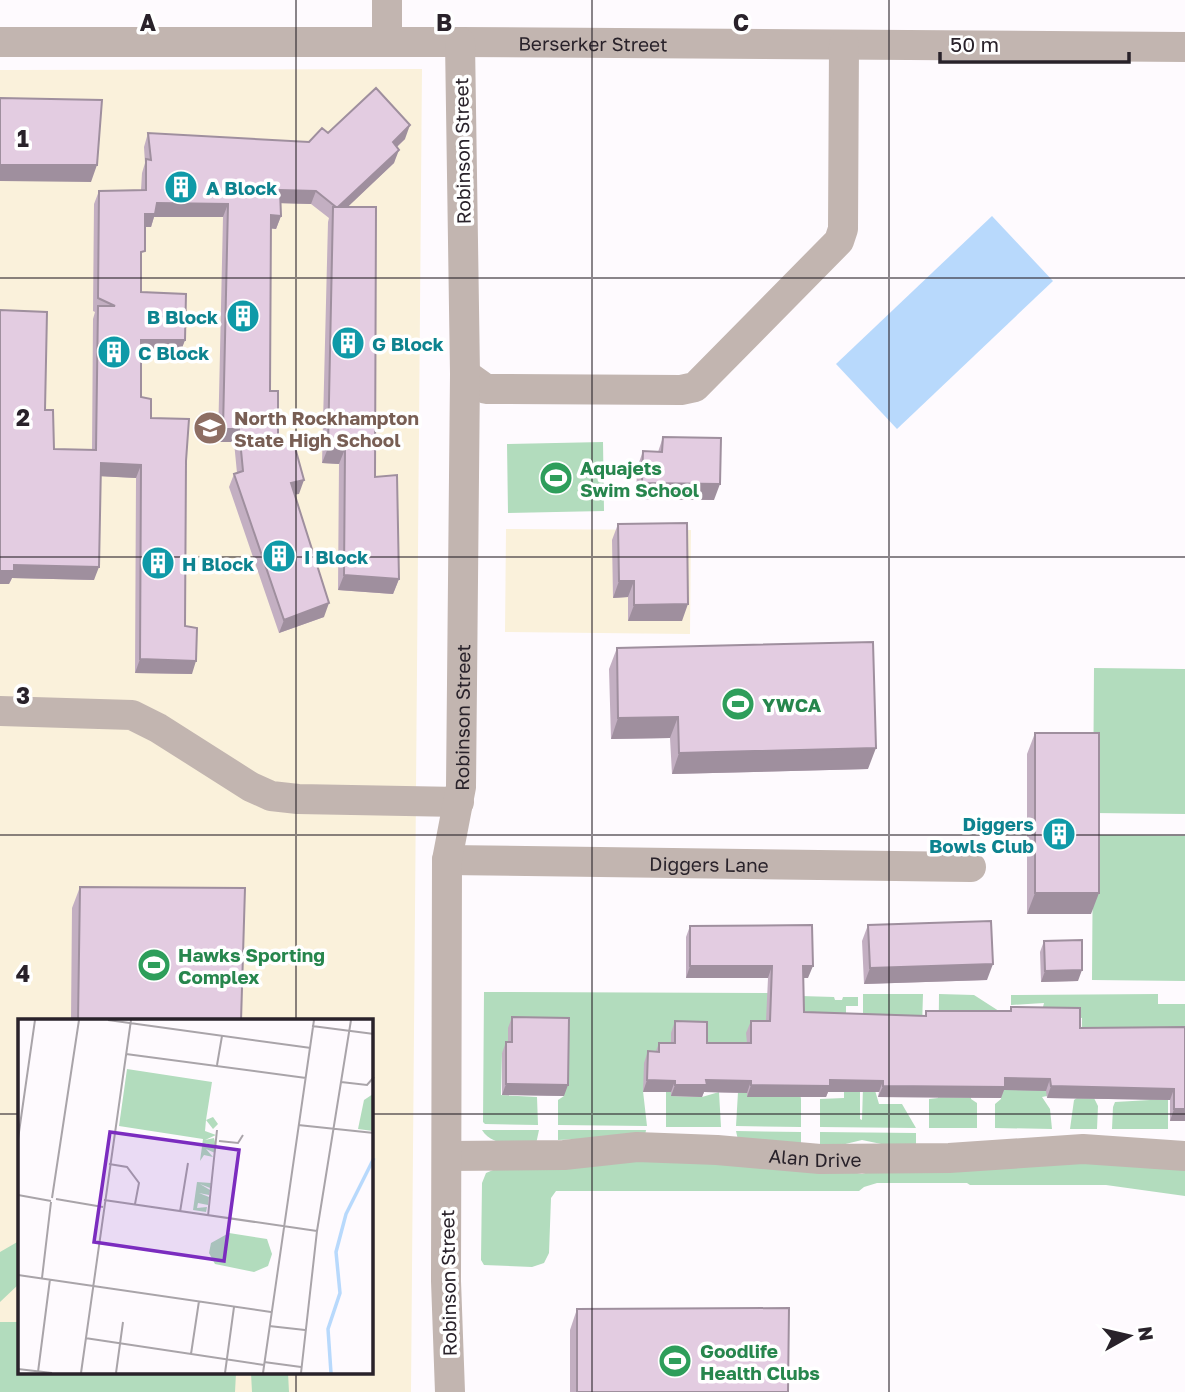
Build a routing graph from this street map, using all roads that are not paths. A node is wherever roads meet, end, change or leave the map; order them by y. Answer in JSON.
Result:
{"nodes":[{"id":1,"x":387,"y":0,"type":"edge"},
{"id":2,"x":0,"y":42,"type":"edge"},
{"id":3,"x":387,"y":42,"type":"junction"},
{"id":4,"x":460,"y":42,"type":"junction"},
{"id":5,"x":844,"y":45,"type":"junction"},
{"id":6,"x":1185,"y":47,"type":"edge"},
{"id":7,"x":465,"y":374,"type":"junction"},
{"id":8,"x":0,"y":712,"type":"edge"},
{"id":9,"x":459,"y":802,"type":"junction"},
{"id":10,"x":447,"y":860,"type":"junction"},
{"id":11,"x":971,"y":867,"type":"dead end"},
{"id":12,"x":447,"y":1156,"type":"junction"},
{"id":13,"x":1185,"y":1156,"type":"edge"},
{"id":14,"x":450,"y":1392,"type":"edge"}],
"edges":[{"from":1,"to":3,"type":"street"},
{"from":2,"to":3,"type":"street","name":"Berserker Street"},
{"from":3,"to":4,"type":"street","name":"Berserker Street"},
{"from":4,"to":5,"type":"street","name":"Berserker Street"},
{"from":4,"to":7,"type":"street","name":"Robinson Street"},
{"from":5,"to":6,"type":"street","name":"Berserker Street"},
{"from":5,"to":7,"type":"street"},
{"from":7,"to":9,"type":"street","name":"Robinson Street"},
{"from":8,"to":9,"type":"street"},
{"from":9,"to":10,"type":"street","name":"Robinson Street"},
{"from":10,"to":11,"type":"street","name":"Diggers Lane"},
{"from":10,"to":12,"type":"street","name":"Robinson Street"},
{"from":12,"to":13,"type":"street","name":"Alan Drive"},
{"from":12,"to":14,"type":"street","name":"Robinson Street"}]}
